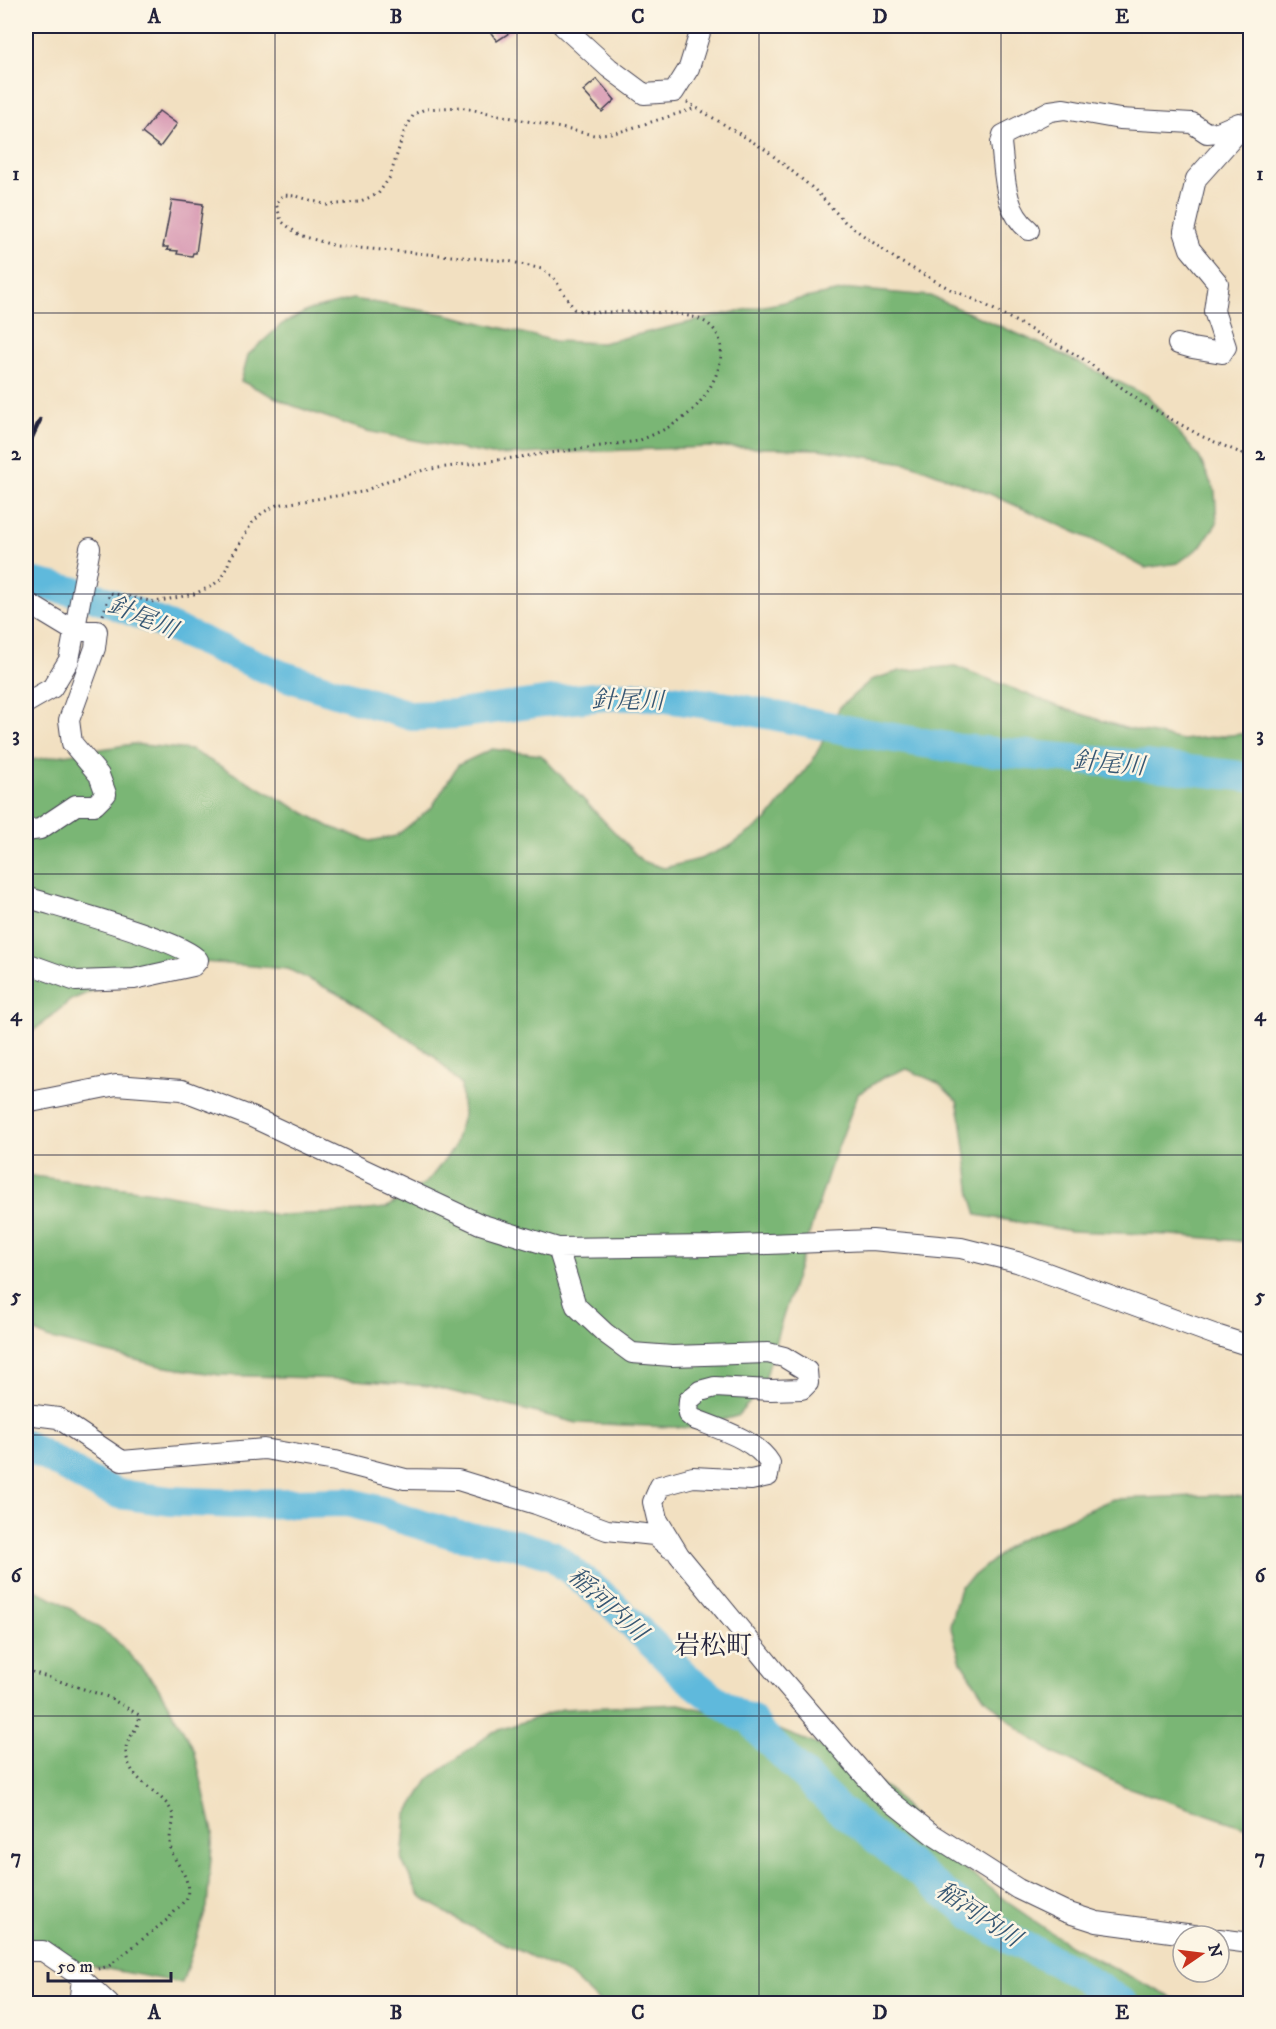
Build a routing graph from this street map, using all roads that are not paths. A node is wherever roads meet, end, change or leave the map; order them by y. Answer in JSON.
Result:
{"nodes":[{"id":1,"x":563,"y":26,"type":"edge"},
{"id":2,"x":702,"y":26,"type":"edge"},
{"id":3,"x":1248,"y":121,"type":"edge"},
{"id":4,"x":1029,"y":230,"type":"dead end"},
{"id":5,"x":1178,"y":344,"type":"dead end"},
{"id":6,"x":90,"y":548,"type":"dead end"},
{"id":7,"x":26,"y":602,"type":"edge"},
{"id":8,"x":75,"y":627,"type":"junction"},
{"id":9,"x":26,"y":703,"type":"edge"},
{"id":10,"x":26,"y":831,"type":"edge"},
{"id":11,"x":26,"y":897,"type":"edge"},
{"id":12,"x":26,"y":963,"type":"edge"},
{"id":13,"x":26,"y":1103,"type":"edge"},
{"id":14,"x":558,"y":1248,"type":"junction"},
{"id":15,"x":1251,"y":1346,"type":"edge"},
{"id":16,"x":26,"y":1414,"type":"edge"},
{"id":17,"x":679,"y":1555,"type":"junction"},
{"id":18,"x":1171,"y":1932,"type":"edge"},
{"id":19,"x":1231,"y":1940,"type":"edge"},
{"id":20,"x":1251,"y":1943,"type":"edge"},
{"id":21,"x":26,"y":1951,"type":"edge"},
{"id":22,"x":80,"y":1977,"type":"junction"},
{"id":23,"x":79,"y":2004,"type":"edge"},
{"id":24,"x":109,"y":2004,"type":"edge"}],
"edges":[{"from":1,"to":2,"type":"street"},
{"from":3,"to":4,"type":"street"},
{"from":3,"to":5,"type":"street"},
{"from":6,"to":8,"type":"street"},
{"from":7,"to":8,"type":"street"},
{"from":8,"to":9,"type":"street"},
{"from":8,"to":10,"type":"street"},
{"from":11,"to":12,"type":"street"},
{"from":13,"to":14,"type":"street"},
{"from":14,"to":15,"type":"street"},
{"from":14,"to":17,"type":"street"},
{"from":16,"to":17,"type":"street"},
{"from":17,"to":18,"type":"street"},
{"from":19,"to":20,"type":"street"},
{"from":21,"to":22,"type":"street"},
{"from":22,"to":23,"type":"street"},
{"from":22,"to":24,"type":"street"}]}
